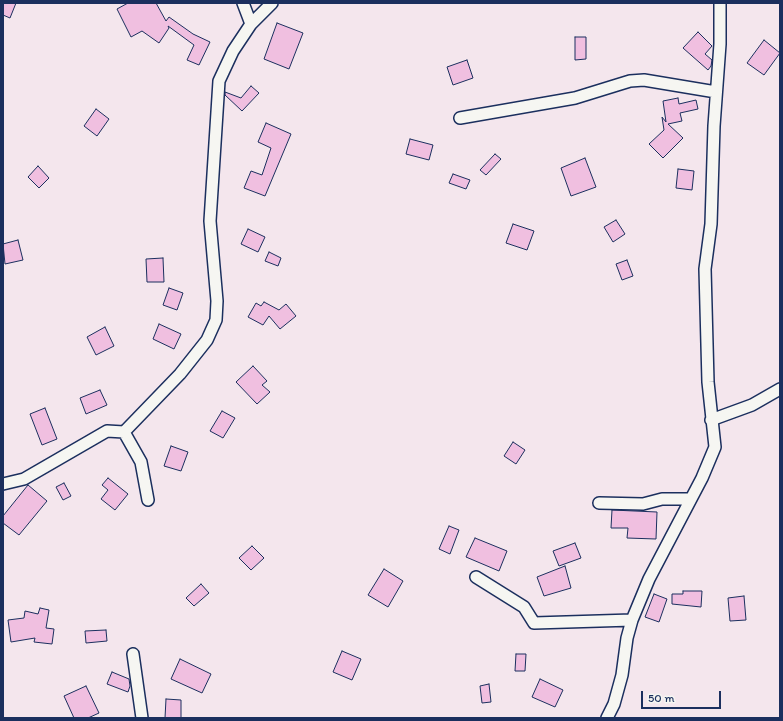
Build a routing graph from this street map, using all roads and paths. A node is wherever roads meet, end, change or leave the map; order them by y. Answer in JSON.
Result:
{"nodes":[{"id":1,"x":243,"y":3,"type":"edge"},
{"id":2,"x":272,"y":3,"type":"edge"},
{"id":3,"x":720,"y":3,"type":"edge"},
{"id":4,"x":251,"y":24,"type":"junction"},
{"id":5,"x":716,"y":92,"type":"junction"},
{"id":6,"x":460,"y":118,"type":"dead end"},
{"id":7,"x":780,"y":389,"type":"edge"},
{"id":8,"x":711,"y":420,"type":"junction"},
{"id":9,"x":124,"y":432,"type":"junction"},
{"id":10,"x":3,"y":484,"type":"edge"},
{"id":11,"x":690,"y":499,"type":"junction"},
{"id":12,"x":148,"y":500,"type":"dead end"},
{"id":13,"x":599,"y":503,"type":"dead end"},
{"id":14,"x":476,"y":577,"type":"dead end"},
{"id":15,"x":632,"y":620,"type":"junction"},
{"id":16,"x":133,"y":654,"type":"dead end"},
{"id":17,"x":142,"y":718,"type":"edge"},
{"id":18,"x":607,"y":718,"type":"edge"}],
"edges":[{"from":1,"to":4,"type":"street"},
{"from":2,"to":4,"type":"street"},
{"from":3,"to":5,"type":"street"},
{"from":4,"to":9,"type":"street"},
{"from":5,"to":6,"type":"street"},
{"from":5,"to":8,"type":"street"},
{"from":7,"to":8,"type":"street"},
{"from":8,"to":11,"type":"street"},
{"from":9,"to":10,"type":"street"},
{"from":9,"to":12,"type":"street"},
{"from":11,"to":13,"type":"street"},
{"from":11,"to":15,"type":"street"},
{"from":14,"to":15,"type":"street"},
{"from":15,"to":18,"type":"street"},
{"from":16,"to":17,"type":"street"}]}
